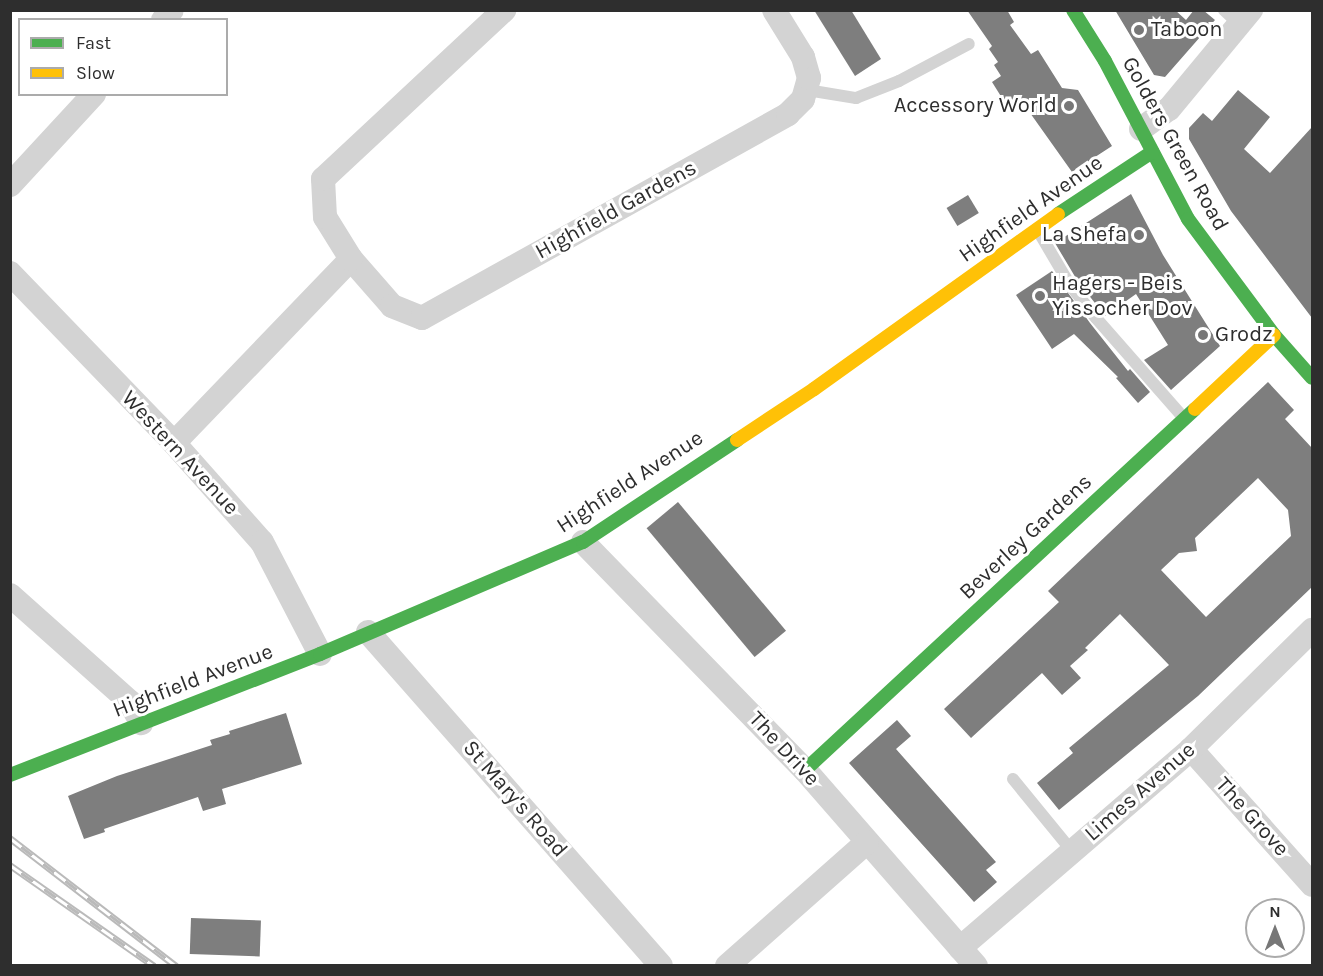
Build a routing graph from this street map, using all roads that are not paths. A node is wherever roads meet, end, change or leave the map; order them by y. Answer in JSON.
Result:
{"nodes":[{"id":1,"x":504,"y":10,"type":"edge"},
{"id":2,"x":774,"y":10,"type":"edge"},
{"id":3,"x":1074,"y":10,"type":"edge"},
{"id":4,"x":1239,"y":15,"type":"edge"},
{"id":5,"x":969,"y":44,"type":"dead end"},
{"id":6,"x":807,"y":90,"type":"junction"},
{"id":7,"x":92,"y":96,"type":"edge"},
{"id":8,"x":1141,"y":129,"type":"junction"},
{"id":9,"x":1152,"y":152,"type":"junction"},
{"id":10,"x":10,"y":185,"type":"edge"},
{"id":11,"x":1036,"y":228,"type":"junction"},
{"id":12,"x":351,"y":258,"type":"junction"},
{"id":13,"x":10,"y":273,"type":"edge"},
{"id":14,"x":1275,"y":336,"type":"junction"},
{"id":15,"x":1312,"y":378,"type":"edge"},
{"id":16,"x":1184,"y":419,"type":"junction"},
{"id":17,"x":174,"y":443,"type":"junction"},
{"id":18,"x":583,"y":542,"type":"junction"},
{"id":19,"x":10,"y":595,"type":"edge"},
{"id":20,"x":1312,"y":630,"type":"edge"},
{"id":21,"x":368,"y":632,"type":"junction"},
{"id":22,"x":321,"y":654,"type":"junction"},
{"id":23,"x":141,"y":723,"type":"junction"},
{"id":24,"x":1191,"y":749,"type":"junction"},
{"id":25,"x":806,"y":770,"type":"junction"},
{"id":26,"x":12,"y":772,"type":"edge"},
{"id":27,"x":1013,"y":779,"type":"dead end"},
{"id":28,"x":867,"y":842,"type":"junction"},
{"id":29,"x":1072,"y":851,"type":"junction"},
{"id":30,"x":1312,"y":885,"type":"edge"},
{"id":31,"x":968,"y":957,"type":"edge"},
{"id":32,"x":661,"y":966,"type":"edge"},
{"id":33,"x":727,"y":966,"type":"edge"}],
"edges":[{"from":1,"to":12,"type":"street","name":"Highfield Gardens"},
{"from":2,"to":6,"type":"street"},
{"from":3,"to":8,"type":"street","name":"Golders Green Road"},
{"from":4,"to":8,"type":"street"},
{"from":5,"to":6,"type":"lane"},
{"from":6,"to":12,"type":"street","name":"Highfield Gardens"},
{"from":7,"to":10,"type":"street"},
{"from":8,"to":9,"type":"street","name":"Golders Green Road"},
{"from":9,"to":11,"type":"street","name":"Highfield Avenue"},
{"from":9,"to":14,"type":"street","name":"Golders Green Road"},
{"from":11,"to":16,"type":"lane"},
{"from":11,"to":18,"type":"street","name":"Highfield Avenue"},
{"from":12,"to":17,"type":"street"},
{"from":13,"to":17,"type":"street","name":"Western Avenue"},
{"from":14,"to":15,"type":"street","name":"Golders Green Road"},
{"from":14,"to":16,"type":"street","name":"Beverley Gardens"},
{"from":16,"to":25,"type":"street","name":"Beverley Gardens"},
{"from":17,"to":22,"type":"street","name":"Western Avenue"},
{"from":18,"to":21,"type":"street","name":"Highfield Avenue"},
{"from":18,"to":25,"type":"street","name":"The Drive"},
{"from":19,"to":23,"type":"street"},
{"from":20,"to":24,"type":"street","name":"Limes Avenue"},
{"from":21,"to":22,"type":"street","name":"Highfield Avenue"},
{"from":21,"to":32,"type":"street","name":"St Mary's Road"},
{"from":22,"to":23,"type":"street","name":"Highfield Avenue"},
{"from":23,"to":26,"type":"street","name":"Highfield Avenue"},
{"from":24,"to":29,"type":"street","name":"Limes Avenue"},
{"from":24,"to":30,"type":"street","name":"The Grove"},
{"from":25,"to":28,"type":"street","name":"The Drive"},
{"from":27,"to":29,"type":"lane"},
{"from":28,"to":31,"type":"street","name":"The Drive"},
{"from":28,"to":33,"type":"street"},
{"from":29,"to":31,"type":"street","name":"Limes Avenue"}]}
